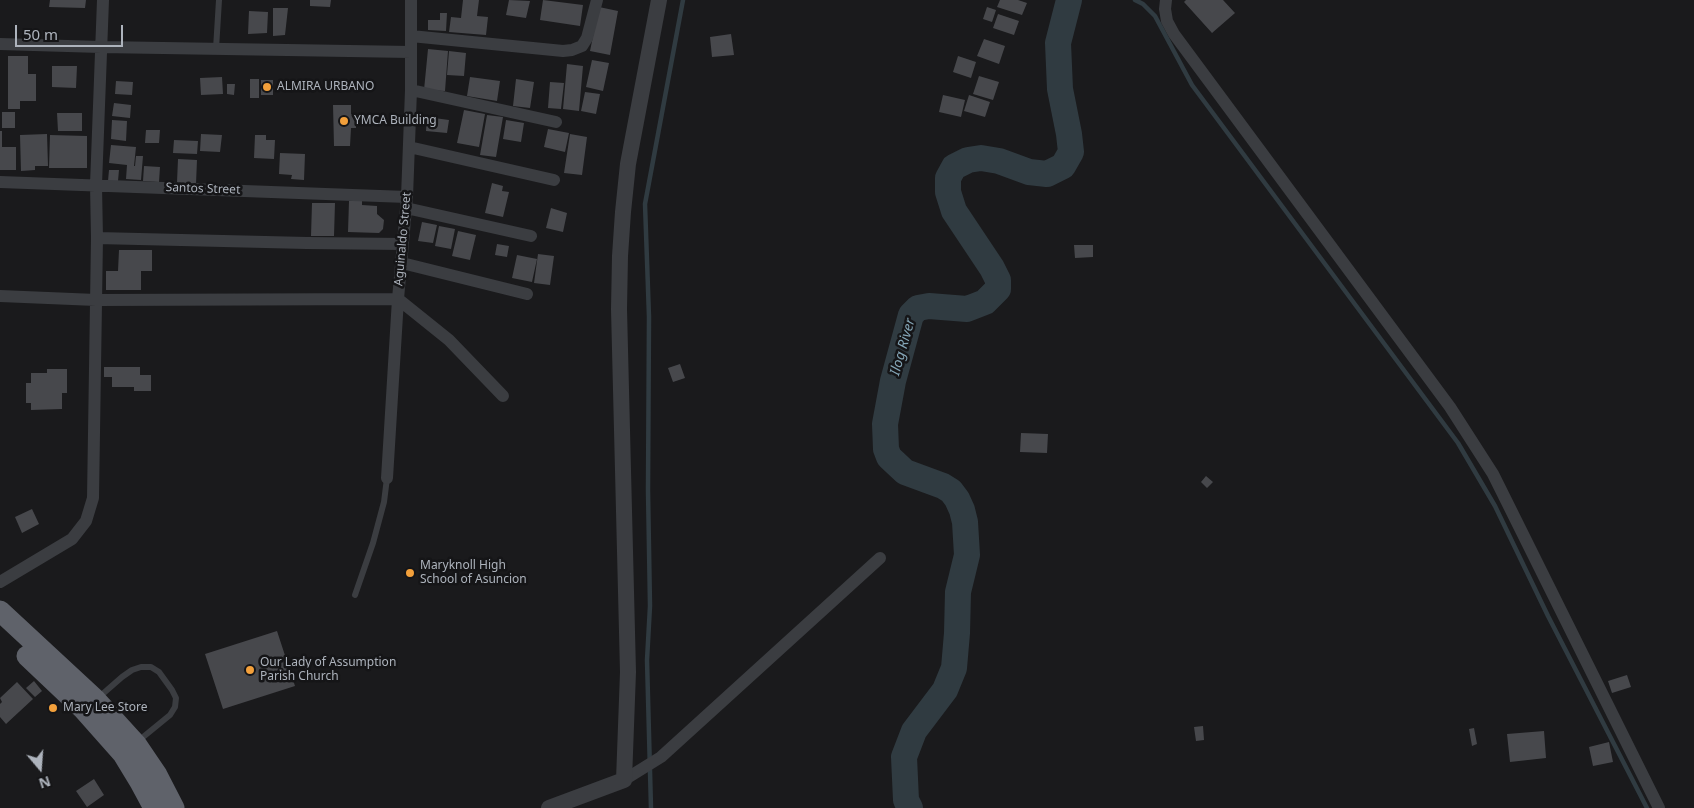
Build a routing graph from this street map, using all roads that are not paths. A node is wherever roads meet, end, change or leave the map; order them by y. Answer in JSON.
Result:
{"nodes":[{"id":1,"x":103,"y":0,"type":"edge"},
{"id":2,"x":219,"y":0,"type":"edge"},
{"id":3,"x":411,"y":0,"type":"edge"},
{"id":4,"x":595,"y":0,"type":"edge"},
{"id":5,"x":660,"y":0,"type":"edge"},
{"id":6,"x":1166,"y":0,"type":"edge"},
{"id":7,"x":411,"y":36,"type":"junction"},
{"id":8,"x":0,"y":44,"type":"edge"},
{"id":9,"x":101,"y":47,"type":"junction"},
{"id":10,"x":216,"y":49,"type":"junction"},
{"id":11,"x":410,"y":52,"type":"junction"},
{"id":12,"x":411,"y":90,"type":"junction"},
{"id":13,"x":556,"y":122,"type":"dead end"},
{"id":14,"x":409,"y":147,"type":"junction"},
{"id":15,"x":554,"y":180,"type":"dead end"},
{"id":16,"x":0,"y":182,"type":"edge"},
{"id":17,"x":96,"y":186,"type":"junction"},
{"id":18,"x":406,"y":202,"type":"junction"},
{"id":19,"x":531,"y":236,"type":"dead end"},
{"id":20,"x":97,"y":238,"type":"junction"},
{"id":21,"x":403,"y":244,"type":"junction"},
{"id":22,"x":402,"y":263,"type":"junction"},
{"id":23,"x":527,"y":294,"type":"dead end"},
{"id":24,"x":0,"y":296,"type":"edge"},
{"id":25,"x":398,"y":299,"type":"junction"},
{"id":26,"x":96,"y":300,"type":"junction"},
{"id":27,"x":503,"y":396,"type":"dead end"},
{"id":28,"x":387,"y":478,"type":"joint"},
{"id":29,"x":880,"y":558,"type":"dead end"},
{"id":30,"x":0,"y":582,"type":"edge"},
{"id":31,"x":355,"y":594,"type":"dead end"},
{"id":32,"x":0,"y":611,"type":"edge"},
{"id":33,"x":0,"y":631,"type":"edge"},
{"id":34,"x":90,"y":705,"type":"junction"},
{"id":35,"x":129,"y":749,"type":"junction"},
{"id":36,"x":624,"y":780,"type":"junction"},
{"id":37,"x":154,"y":808,"type":"edge"},
{"id":38,"x":174,"y":808,"type":"edge"},
{"id":39,"x":549,"y":808,"type":"edge"},
{"id":40,"x":1659,"y":808,"type":"edge"}],
"edges":[{"from":1,"to":9,"type":"street"},
{"from":2,"to":10,"type":"lane"},
{"from":3,"to":7,"type":"street","name":"Aguinaldo Street"},
{"from":4,"to":7,"type":"street"},
{"from":5,"to":36,"type":"street"},
{"from":6,"to":40,"type":"street"},
{"from":7,"to":11,"type":"street","name":"Aguinaldo Street"},
{"from":8,"to":9,"type":"street"},
{"from":9,"to":10,"type":"street"},
{"from":9,"to":17,"type":"street"},
{"from":10,"to":11,"type":"street"},
{"from":11,"to":12,"type":"street","name":"Aguinaldo Street"},
{"from":12,"to":13,"type":"street"},
{"from":12,"to":14,"type":"street","name":"Aguinaldo Street"},
{"from":14,"to":15,"type":"street"},
{"from":14,"to":18,"type":"street","name":"Aguinaldo Street"},
{"from":16,"to":17,"type":"street","name":"Santos Street"},
{"from":17,"to":18,"type":"street","name":"Santos Street"},
{"from":17,"to":20,"type":"street"},
{"from":18,"to":19,"type":"street","name":"Santos Street"},
{"from":18,"to":21,"type":"street","name":"Aguinaldo Street"},
{"from":20,"to":21,"type":"street"},
{"from":20,"to":26,"type":"street"},
{"from":21,"to":22,"type":"street","name":"Aguinaldo Street"},
{"from":22,"to":23,"type":"street"},
{"from":22,"to":25,"type":"street","name":"Aguinaldo Street"},
{"from":24,"to":26,"type":"street"},
{"from":25,"to":26,"type":"street"},
{"from":25,"to":27,"type":"street"},
{"from":25,"to":28,"type":"street","name":"Aguinaldo Street"},
{"from":26,"to":30,"type":"street"},
{"from":28,"to":31,"type":"lane"},
{"from":29,"to":36,"type":"street"},
{"from":32,"to":34,"type":"highway"},
{"from":33,"to":34,"type":"highway"},
{"from":34,"to":35,"type":"highway"},
{"from":34,"to":35,"type":"lane"},
{"from":35,"to":37,"type":"highway"},
{"from":35,"to":38,"type":"highway"},
{"from":36,"to":39,"type":"street"}]}
